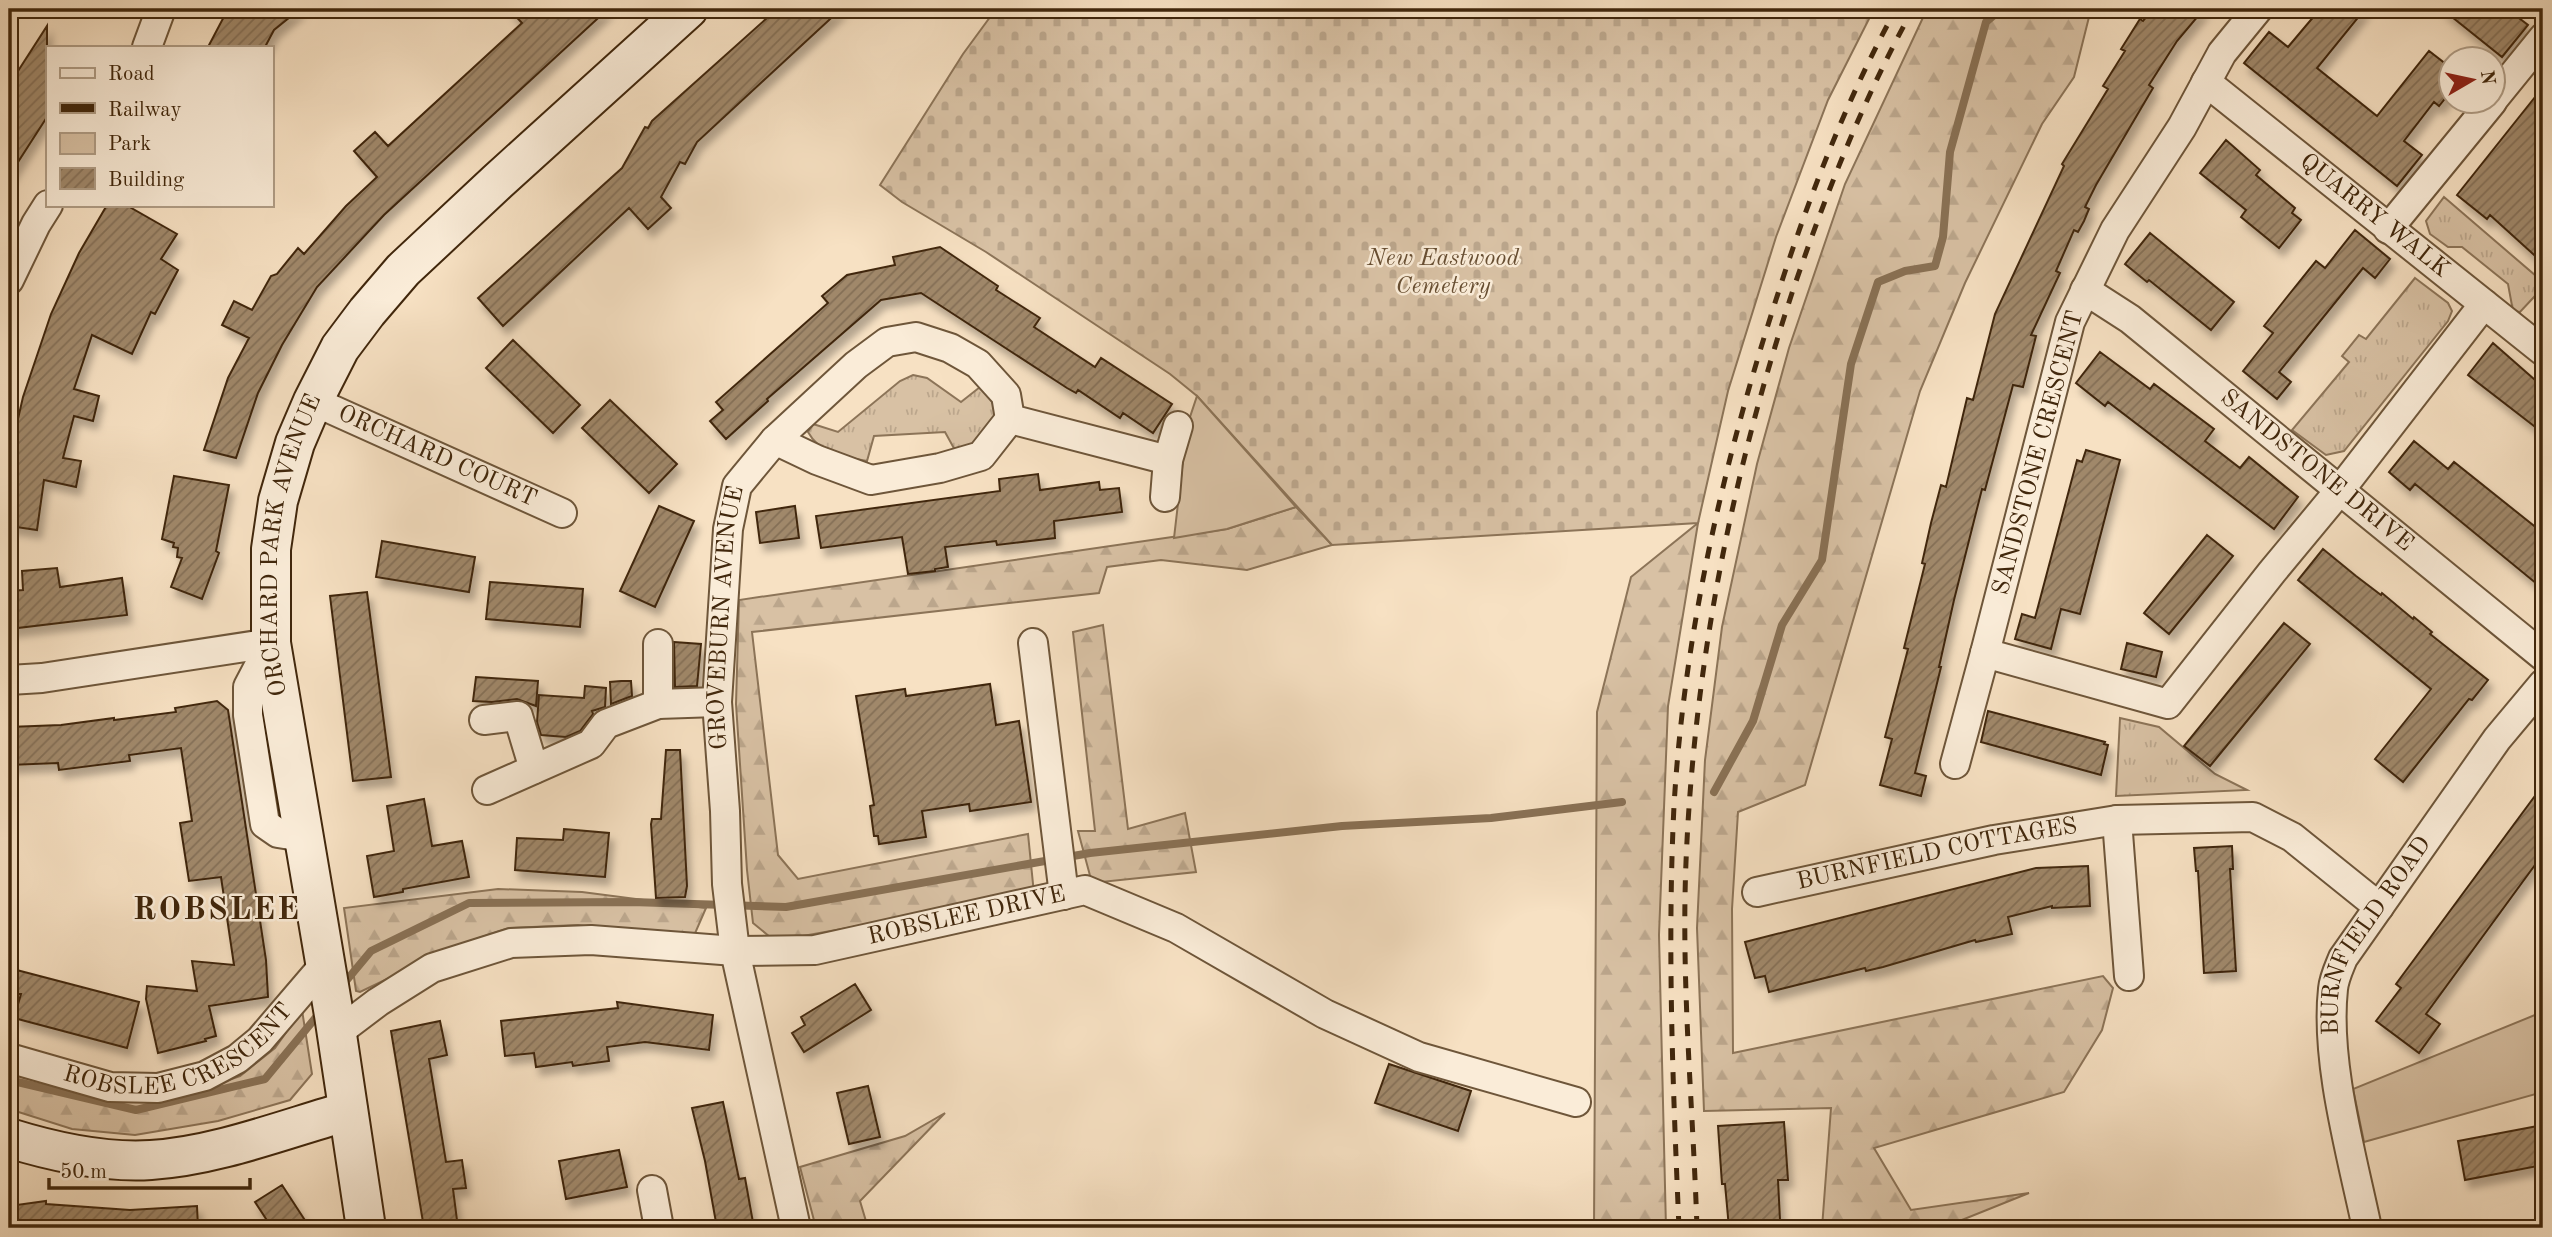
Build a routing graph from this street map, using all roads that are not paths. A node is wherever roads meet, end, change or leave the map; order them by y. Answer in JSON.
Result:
{"nodes":[{"id":1,"x":161,"y":9,"type":"edge"},
{"id":2,"x":688,"y":9,"type":"edge"},
{"id":3,"x":2258,"y":9,"type":"edge"},
{"id":4,"x":2543,"y":38,"type":"edge"},
{"id":5,"x":147,"y":46,"type":"edge"},
{"id":6,"x":2206,"y":82,"type":"junction"},
{"id":7,"x":2506,"y":84,"type":"edge"},
{"id":8,"x":2480,"y":116,"type":"edge"},
{"id":9,"x":47,"y":206,"type":"edge"},
{"id":10,"x":2388,"y":229,"type":"junction"},
{"id":11,"x":9,"y":280,"type":"edge"},
{"id":12,"x":2085,"y":290,"type":"junction"},
{"id":13,"x":2484,"y":304,"type":"junction"},
{"id":14,"x":2543,"y":351,"type":"edge"},
{"id":15,"x":313,"y":401,"type":"junction"},
{"id":16,"x":1010,"y":419,"type":"junction"},
{"id":17,"x":1178,"y":426,"type":"dead end"},
{"id":18,"x":775,"y":440,"type":"junction"},
{"id":19,"x":1168,"y":460,"type":"junction"},
{"id":20,"x":2340,"y":490,"type":"junction"},
{"id":21,"x":1165,"y":497,"type":"dead end"},
{"id":22,"x":562,"y":512,"type":"dead end"},
{"id":23,"x":271,"y":643,"type":"junction"},
{"id":24,"x":1033,"y":643,"type":"dead end"},
{"id":25,"x":658,"y":644,"type":"dead end"},
{"id":26,"x":1985,"y":653,"type":"junction"},
{"id":27,"x":2543,"y":656,"type":"edge"},
{"id":28,"x":9,"y":680,"type":"edge"},
{"id":29,"x":2543,"y":684,"type":"edge"},
{"id":30,"x":717,"y":702,"type":"junction"},
{"id":31,"x":658,"y":704,"type":"junction"},
{"id":32,"x":484,"y":720,"type":"dead end"},
{"id":33,"x":1955,"y":764,"type":"dead end"},
{"id":34,"x":534,"y":769,"type":"junction"},
{"id":35,"x":487,"y":790,"type":"dead end"},
{"id":36,"x":2117,"y":820,"type":"junction"},
{"id":37,"x":1757,"y":892,"type":"dead end"},
{"id":38,"x":1064,"y":895,"type":"junction"},
{"id":39,"x":2378,"y":907,"type":"junction"},
{"id":40,"x":735,"y":951,"type":"junction"},
{"id":41,"x":2129,"y":976,"type":"dead end"},
{"id":42,"x":331,"y":999,"type":"junction"},
{"id":43,"x":9,"y":1058,"type":"edge"},
{"id":44,"x":1576,"y":1101,"type":"dead end"},
{"id":45,"x":348,"y":1111,"type":"junction"},
{"id":46,"x":9,"y":1139,"type":"edge"},
{"id":47,"x":652,"y":1190,"type":"dead end"},
{"id":48,"x":366,"y":1228,"type":"edge"},
{"id":49,"x":659,"y":1228,"type":"edge"},
{"id":50,"x":796,"y":1228,"type":"edge"},
{"id":51,"x":2367,"y":1228,"type":"edge"}],
"edges":[{"from":1,"to":5,"type":"street"},
{"from":2,"to":15,"type":"street","name":"ORCHARD PARK AVENUE"},
{"from":3,"to":6,"type":"street","name":"SANDSTONE CRESCENT"},
{"from":4,"to":7,"type":"street"},
{"from":6,"to":10,"type":"street","name":"QUARRY WALK"},
{"from":6,"to":12,"type":"street","name":"SANDSTONE CRESCENT"},
{"from":8,"to":10,"type":"street"},
{"from":9,"to":11,"type":"street"},
{"from":10,"to":13,"type":"street","name":"QUARRY WALK"},
{"from":12,"to":20,"type":"street","name":"SANDSTONE DRIVE"},
{"from":12,"to":26,"type":"street","name":"SANDSTONE CRESCENT"},
{"from":13,"to":14,"type":"street","name":"QUARRY WALK"},
{"from":13,"to":20,"type":"street"},
{"from":15,"to":22,"type":"street","name":"ORCHARD COURT"},
{"from":15,"to":23,"type":"street","name":"ORCHARD PARK AVENUE"},
{"from":16,"to":18,"type":"street"},
{"from":16,"to":18,"type":"street","name":"GROVEBURN AVENUE"},
{"from":16,"to":19,"type":"street"},
{"from":17,"to":19,"type":"street"},
{"from":18,"to":30,"type":"street","name":"GROVEBURN AVENUE"},
{"from":19,"to":21,"type":"street"},
{"from":20,"to":26,"type":"street"},
{"from":20,"to":27,"type":"street","name":"SANDSTONE DRIVE"},
{"from":23,"to":28,"type":"street"},
{"from":23,"to":42,"type":"street","name":"ORCHARD PARK AVENUE"},
{"from":24,"to":38,"type":"street"},
{"from":25,"to":31,"type":"street"},
{"from":26,"to":33,"type":"street","name":"SANDSTONE CRESCENT"},
{"from":29,"to":39,"type":"street","name":"BURNFIELD ROAD"},
{"from":30,"to":31,"type":"street"},
{"from":30,"to":40,"type":"street","name":"GROVEBURN AVENUE"},
{"from":31,"to":34,"type":"street"},
{"from":32,"to":34,"type":"street"},
{"from":34,"to":35,"type":"street"},
{"from":36,"to":37,"type":"street","name":"BURNFIELD COTTAGES"},
{"from":36,"to":39,"type":"street","name":"BURNFIELD COTTAGES"},
{"from":36,"to":41,"type":"street"},
{"from":38,"to":40,"type":"street","name":"ROBSLEE DRIVE"},
{"from":38,"to":44,"type":"street","name":"ROBSLEE DRIVE"},
{"from":39,"to":51,"type":"street","name":"BURNFIELD ROAD"},
{"from":40,"to":42,"type":"street","name":"ROBSLEE DRIVE"},
{"from":40,"to":50,"type":"street","name":"GROVEBURN AVENUE"},
{"from":42,"to":43,"type":"street","name":"ROBSLEE CRESCENT"},
{"from":42,"to":45,"type":"street","name":"ORCHARD PARK AVENUE"},
{"from":45,"to":46,"type":"street"},
{"from":45,"to":48,"type":"street","name":"ORCHARD PARK AVENUE"},
{"from":47,"to":49,"type":"street"}]}
